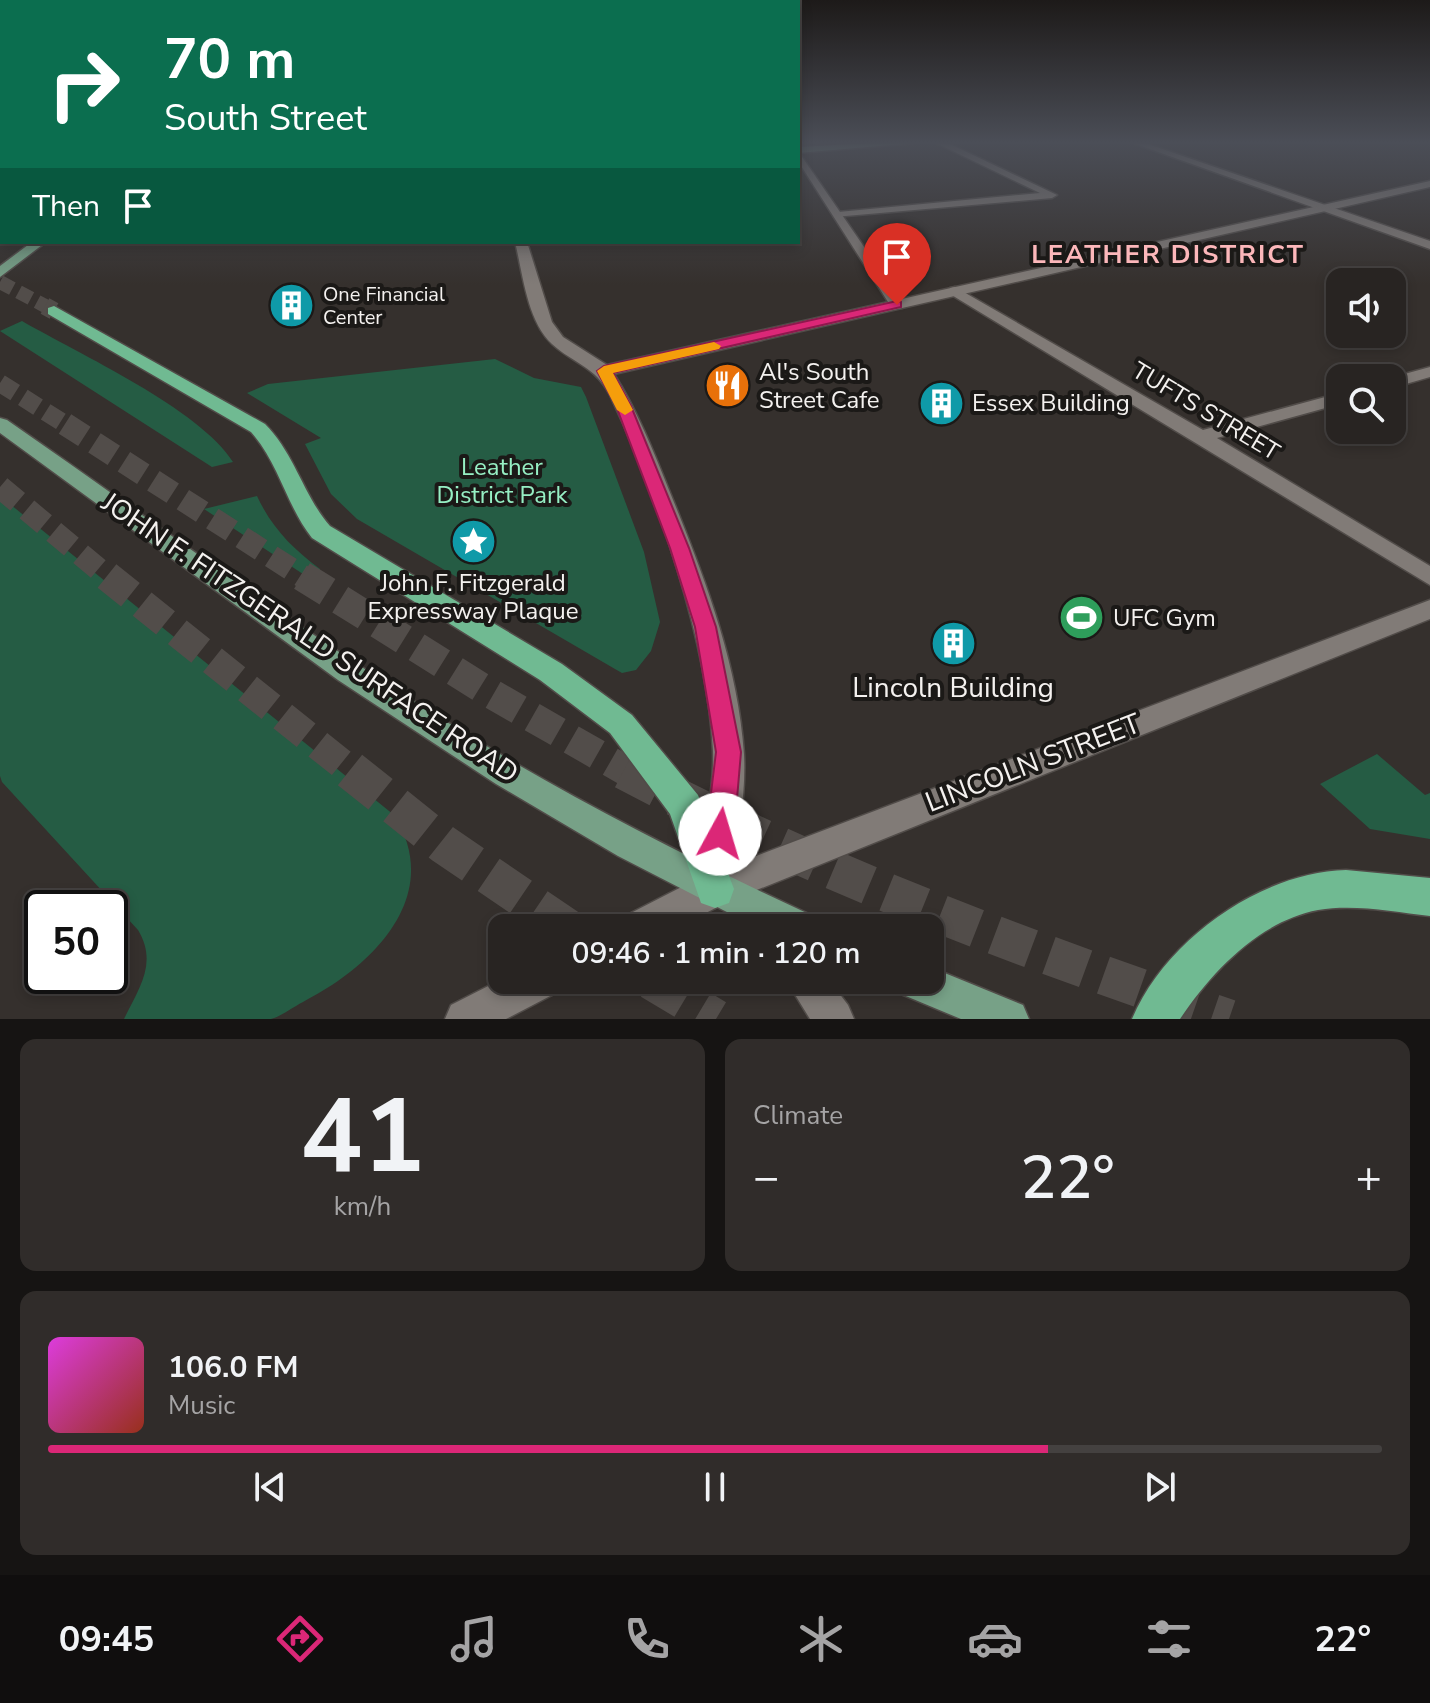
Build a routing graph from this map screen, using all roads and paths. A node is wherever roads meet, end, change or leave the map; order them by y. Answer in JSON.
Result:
{"nodes":[{"id":1,"x":822,"y":191,"type":"edge"},
{"id":2,"x":1043,"y":191,"type":"edge"},
{"id":3,"x":1275,"y":191,"type":"edge"},
{"id":4,"x":1401,"y":191,"type":"edge"},
{"id":5,"x":1325,"y":208,"type":"junction"},
{"id":6,"x":838,"y":215,"type":"junction"},
{"id":7,"x":37,"y":244,"type":"edge"},
{"id":8,"x":522,"y":244,"type":"edge"},
{"id":9,"x":1430,"y":245,"type":"edge"},
{"id":10,"x":0,"y":273,"type":"edge"},
{"id":11,"x":955,"y":291,"type":"junction"},
{"id":12,"x":897,"y":305,"type":"junction"},
{"id":13,"x":54,"y":311,"type":"tunnel mouth"},
{"id":14,"x":604,"y":371,"type":"junction"},
{"id":15,"x":1430,"y":372,"type":"edge"},
{"id":16,"x":1406,"y":379,"type":"edge"},
{"id":17,"x":1326,"y":402,"type":"edge"},
{"id":18,"x":0,"y":424,"type":"edge"},
{"id":19,"x":1199,"y":437,"type":"junction"},
{"id":20,"x":1430,"y":577,"type":"edge"},
{"id":21,"x":1430,"y":609,"type":"edge"},
{"id":22,"x":715,"y":889,"type":"junction"},
{"id":23,"x":1430,"y":897,"type":"edge"},
{"id":24,"x":667,"y":914,"type":"edge"},
{"id":25,"x":740,"y":914,"type":"edge"},
{"id":26,"x":768,"y":914,"type":"edge"},
{"id":27,"x":944,"y":992,"type":"edge"},
{"id":28,"x":513,"y":994,"type":"edge"},
{"id":29,"x":815,"y":994,"type":"edge"},
{"id":30,"x":465,"y":1019,"type":"edge"},
{"id":31,"x":834,"y":1019,"type":"edge"},
{"id":32,"x":1009,"y":1019,"type":"edge"},
{"id":33,"x":1154,"y":1019,"type":"edge"}],
"edges":[{"from":1,"to":6,"type":"main road"},
{"from":2,"to":6,"type":"main road"},
{"from":3,"to":5,"type":"main road"},
{"from":4,"to":5,"type":"main road"},
{"from":5,"to":9,"type":"main road"},
{"from":5,"to":11,"type":"main road"},
{"from":6,"to":12,"type":"main road"},
{"from":7,"to":10,"type":"main road"},
{"from":8,"to":14,"type":"main road"},
{"from":11,"to":12,"type":"main road"},
{"from":11,"to":19,"type":"main road","name":"TUFTS STREET"},
{"from":12,"to":14,"type":"main road"},
{"from":13,"to":22,"type":"highway"},
{"from":14,"to":22,"type":"main road"},
{"from":15,"to":16,"type":"main road"},
{"from":17,"to":19,"type":"main road"},
{"from":18,"to":22,"type":"main road","name":"JOHN F. FITZGERALD SURFACE ROAD"},
{"from":19,"to":20,"type":"main road","name":"TUFTS STREET"},
{"from":21,"to":22,"type":"main road","name":"LINCOLN STREET"},
{"from":22,"to":24,"type":"main road","name":"LINCOLN STREET"},
{"from":22,"to":25,"type":"main road"},
{"from":22,"to":26,"type":"main road","name":"JOHN F. FITZGERALD SURFACE ROAD"},
{"from":23,"to":33,"type":"highway"},
{"from":27,"to":32,"type":"main road"},
{"from":28,"to":30,"type":"main road"},
{"from":29,"to":31,"type":"main road"}]}
